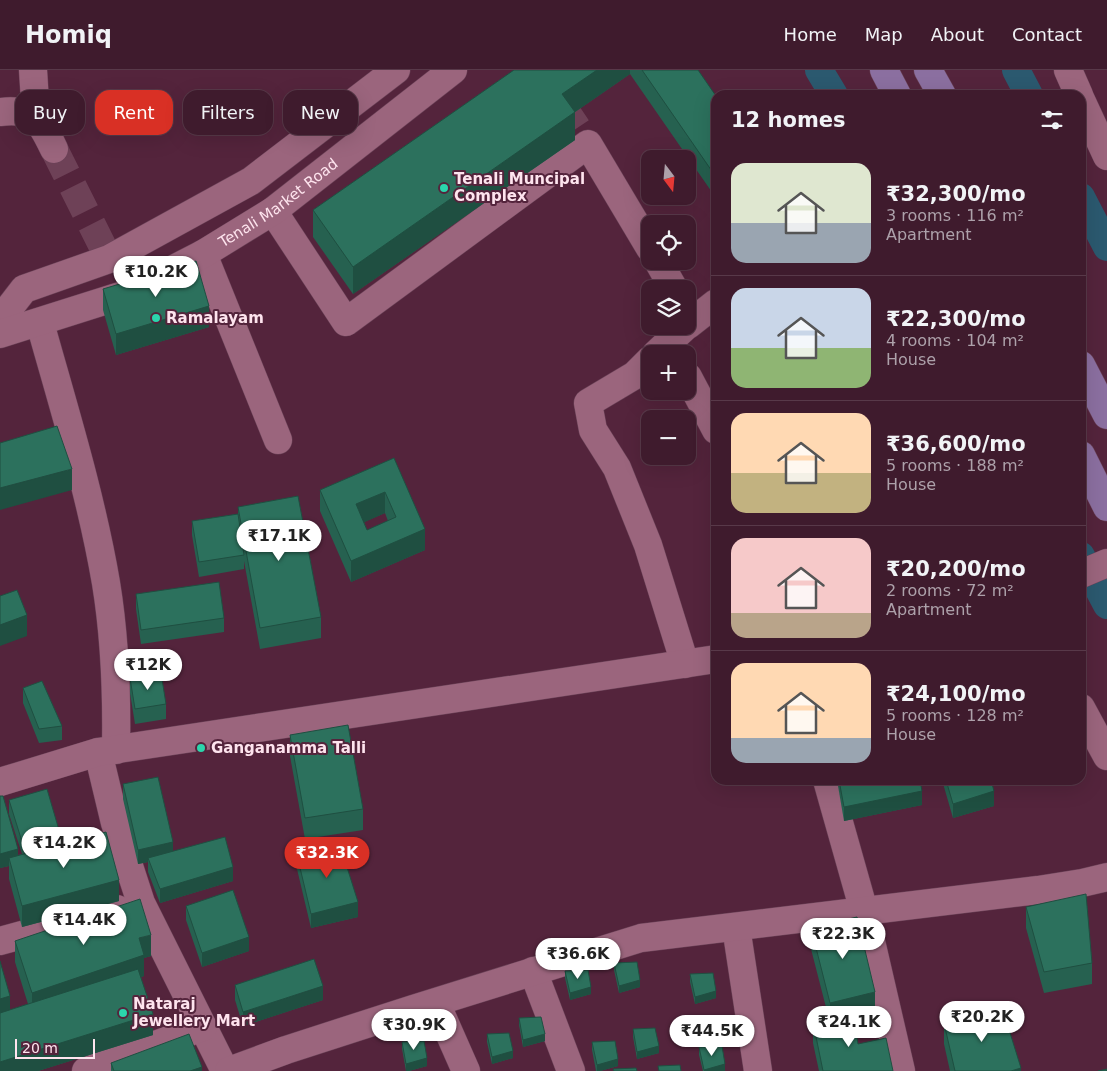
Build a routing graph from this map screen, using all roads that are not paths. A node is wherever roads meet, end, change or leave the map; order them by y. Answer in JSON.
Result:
{"nodes":[{"id":1,"x":33,"y":70,"type":"edge"},
{"id":2,"x":396,"y":70,"type":"edge"},
{"id":3,"x":453,"y":70,"type":"edge"},
{"id":4,"x":884,"y":70,"type":"edge"},
{"id":5,"x":928,"y":70,"type":"edge"},
{"id":6,"x":1068,"y":70,"type":"edge"},
{"id":7,"x":34,"y":90,"type":"edge"},
{"id":8,"x":894,"y":90,"type":"edge"},
{"id":9,"x":939,"y":90,"type":"edge"},
{"id":10,"x":1077,"y":90,"type":"edge"},
{"id":11,"x":15,"y":111,"type":"edge"},
{"id":12,"x":1086,"y":111,"type":"edge"},
{"id":13,"x":0,"y":112,"type":"edge"},
{"id":14,"x":46,"y":135,"type":"edge"},
{"id":15,"x":54,"y":149,"type":"tunnel mouth"},
{"id":16,"x":1107,"y":156,"type":"edge"},
{"id":17,"x":273,"y":211,"type":"junction"},
{"id":18,"x":641,"y":233,"type":"edge"},
{"id":19,"x":203,"y":254,"type":"junction"},
{"id":20,"x":109,"y":259,"type":"junction"},
{"id":21,"x":124,"y":295,"type":"junction"},
{"id":22,"x":711,"y":306,"type":"edge"},
{"id":23,"x":696,"y":315,"type":"edge"},
{"id":24,"x":0,"y":320,"type":"edge"},
{"id":25,"x":40,"y":323,"type":"junction"},
{"id":26,"x":0,"y":334,"type":"edge"},
{"id":27,"x":676,"y":335,"type":"edge"},
{"id":28,"x":668,"y":345,"type":"edge"},
{"id":29,"x":641,"y":370,"type":"edge"},
{"id":30,"x":1086,"y":375,"type":"edge"},
{"id":31,"x":696,"y":392,"type":"edge"},
{"id":32,"x":1107,"y":415,"type":"edge"},
{"id":33,"x":711,"y":421,"type":"edge"},
{"id":34,"x":278,"y":440,"type":"dead end"},
{"id":35,"x":1086,"y":466,"type":"edge"},
{"id":36,"x":1107,"y":506,"type":"edge"},
{"id":37,"x":1107,"y":563,"type":"edge"},
{"id":38,"x":1086,"y":572,"type":"edge"},
{"id":39,"x":711,"y":660,"type":"edge"},
{"id":40,"x":685,"y":664,"type":"junction"},
{"id":41,"x":1086,"y":717,"type":"edge"},
{"id":42,"x":107,"y":751,"type":"junction"},
{"id":43,"x":1107,"y":756,"type":"edge"},
{"id":44,"x":0,"y":782,"type":"edge"},
{"id":45,"x":828,"y":785,"type":"edge"},
{"id":46,"x":1107,"y":877,"type":"edge"},
{"id":47,"x":141,"y":903,"type":"junction"},
{"id":48,"x":864,"y":911,"type":"junction"},
{"id":49,"x":736,"y":927,"type":"junction"},
{"id":50,"x":0,"y":941,"type":"edge"},
{"id":51,"x":533,"y":971,"type":"junction"},
{"id":52,"x":436,"y":1003,"type":"junction"},
{"id":53,"x":203,"y":1027,"type":"junction"},
{"id":54,"x":86,"y":1071,"type":"edge"},
{"id":55,"x":226,"y":1071,"type":"edge"},
{"id":56,"x":229,"y":1071,"type":"edge"},
{"id":57,"x":466,"y":1071,"type":"edge"},
{"id":58,"x":571,"y":1071,"type":"edge"},
{"id":59,"x":758,"y":1071,"type":"edge"},
{"id":60,"x":901,"y":1071,"type":"edge"}],
"edges":[{"from":1,"to":7,"type":"street"},
{"from":2,"to":20,"type":"street"},
{"from":3,"to":17,"type":"street","name":"Tenali Market Road"},
{"from":4,"to":8,"type":"main road"},
{"from":5,"to":9,"type":"main road"},
{"from":6,"to":10,"type":"street"},
{"from":11,"to":13,"type":"street"},
{"from":12,"to":16,"type":"street"},
{"from":14,"to":15,"type":"street"},
{"from":17,"to":18,"type":"street"},
{"from":17,"to":19,"type":"street","name":"Tenali Market Road"},
{"from":19,"to":21,"type":"street","name":"Tenali Market Road"},
{"from":19,"to":34,"type":"street"},
{"from":20,"to":21,"type":"street"},
{"from":20,"to":24,"type":"street"},
{"from":21,"to":25,"type":"street","name":"Tenali Market Road"},
{"from":22,"to":23,"type":"street"},
{"from":25,"to":26,"type":"street","name":"Tenali Market Road"},
{"from":25,"to":42,"type":"street"},
{"from":27,"to":28,"type":"street"},
{"from":29,"to":40,"type":"street"},
{"from":30,"to":32,"type":"main road"},
{"from":31,"to":33,"type":"street"},
{"from":35,"to":36,"type":"main road"},
{"from":37,"to":38,"type":"street"},
{"from":39,"to":40,"type":"street"},
{"from":40,"to":42,"type":"street"},
{"from":41,"to":43,"type":"street"},
{"from":42,"to":44,"type":"street"},
{"from":42,"to":47,"type":"street"},
{"from":45,"to":48,"type":"street"},
{"from":46,"to":48,"type":"street"},
{"from":47,"to":50,"type":"street"},
{"from":47,"to":53,"type":"street"},
{"from":48,"to":49,"type":"street"},
{"from":48,"to":60,"type":"street"},
{"from":49,"to":51,"type":"street"},
{"from":49,"to":59,"type":"street"},
{"from":51,"to":52,"type":"street"},
{"from":51,"to":58,"type":"street"},
{"from":52,"to":56,"type":"street"},
{"from":52,"to":57,"type":"street"},
{"from":53,"to":54,"type":"street"},
{"from":53,"to":55,"type":"street"}]}
